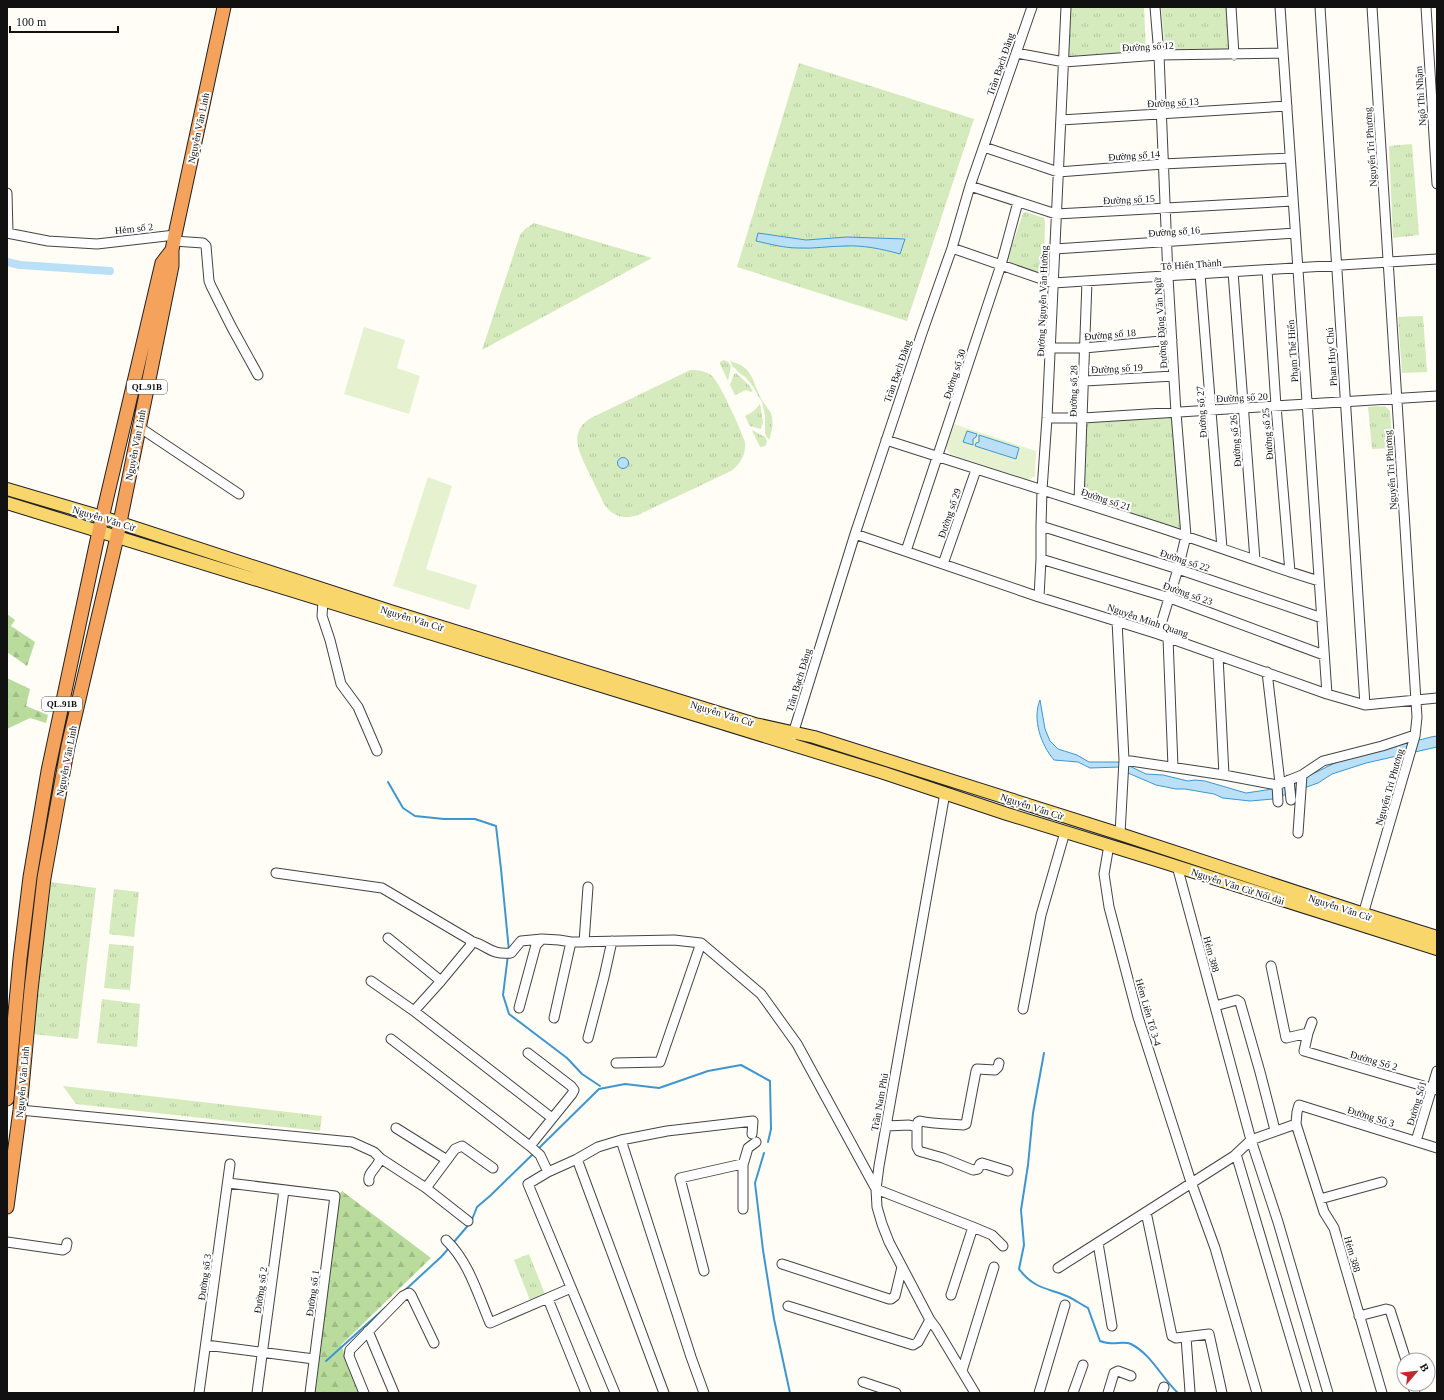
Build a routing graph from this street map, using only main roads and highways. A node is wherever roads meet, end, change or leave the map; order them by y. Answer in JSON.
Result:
{"nodes":[{"id":1,"x":224,"y":7,"type":"edge"},
{"id":2,"x":174,"y":242,"type":"junction"},
{"id":3,"x":7,"y":489,"type":"edge"},
{"id":4,"x":7,"y":503,"type":"edge"},
{"id":5,"x":102,"y":517,"type":"junction"},
{"id":6,"x":120,"y":523,"type":"junction"},
{"id":7,"x":99,"y":531,"type":"junction"},
{"id":8,"x":117,"y":537,"type":"junction"},
{"id":9,"x":791,"y":739,"type":"junction"},
{"id":10,"x":1177,"y":866,"type":"joint"},
{"id":11,"x":30,"y":877,"type":"junction"},
{"id":12,"x":44,"y":878,"type":"junction"},
{"id":13,"x":1362,"y":919,"type":"junction"},
{"id":14,"x":1437,"y":937,"type":"edge"},
{"id":15,"x":1437,"y":949,"type":"edge"},
{"id":16,"x":7,"y":1099,"type":"edge"},
{"id":17,"x":7,"y":1207,"type":"edge"}],
"edges":[{"from":1,"to":2,"type":"highway","name":"Nguyễn Văn Linh","number":"QL.91B"},
{"from":2,"to":5,"type":"highway","name":"Nguyễn Văn Linh","number":"QL.91B"},
{"from":2,"to":6,"type":"highway","name":"Nguyễn Văn Linh","number":"QL.91B"},
{"from":3,"to":5,"type":"main road","name":"Nguyễn Văn Cừ"},
{"from":4,"to":7,"type":"main road","name":"Nguyễn Văn Cừ"},
{"from":5,"to":6,"type":"main road","name":"Nguyễn Văn Cừ"},
{"from":5,"to":7,"type":"highway","name":"Nguyễn Văn Linh","number":"QL.91B"},
{"from":6,"to":8,"type":"highway","name":"Nguyễn Văn Linh","number":"QL.91B"},
{"from":6,"to":9,"type":"main road","name":"Nguyễn Văn Cừ"},
{"from":7,"to":8,"type":"main road","name":"Nguyễn Văn Cừ"},
{"from":7,"to":11,"type":"highway","name":"Nguyễn Văn Linh","number":"QL.91B"},
{"from":8,"to":9,"type":"main road","name":"Nguyễn Văn Cừ"},
{"from":8,"to":12,"type":"highway","name":"Nguyễn Văn Linh","number":"QL.91B"},
{"from":9,"to":10,"type":"main road","name":"Nguyễn Văn Cừ"},
{"from":9,"to":13,"type":"main road","name":"Nguyễn Văn Cừ"},
{"from":10,"to":13,"type":"main road","name":"Nguyễn Văn Cừ Nối dài"},
{"from":11,"to":12,"type":"highway"},
{"from":11,"to":16,"type":"highway","name":"Nguyễn Văn Linh","number":"QL.91B"},
{"from":12,"to":17,"type":"highway","name":"Nguyễn Văn Linh","number":"QL.91B"},
{"from":13,"to":14,"type":"main road","name":"Nguyễn Văn Cừ"},
{"from":13,"to":15,"type":"main road","name":"Nguyễn Văn Cừ Nối dài"}]}
